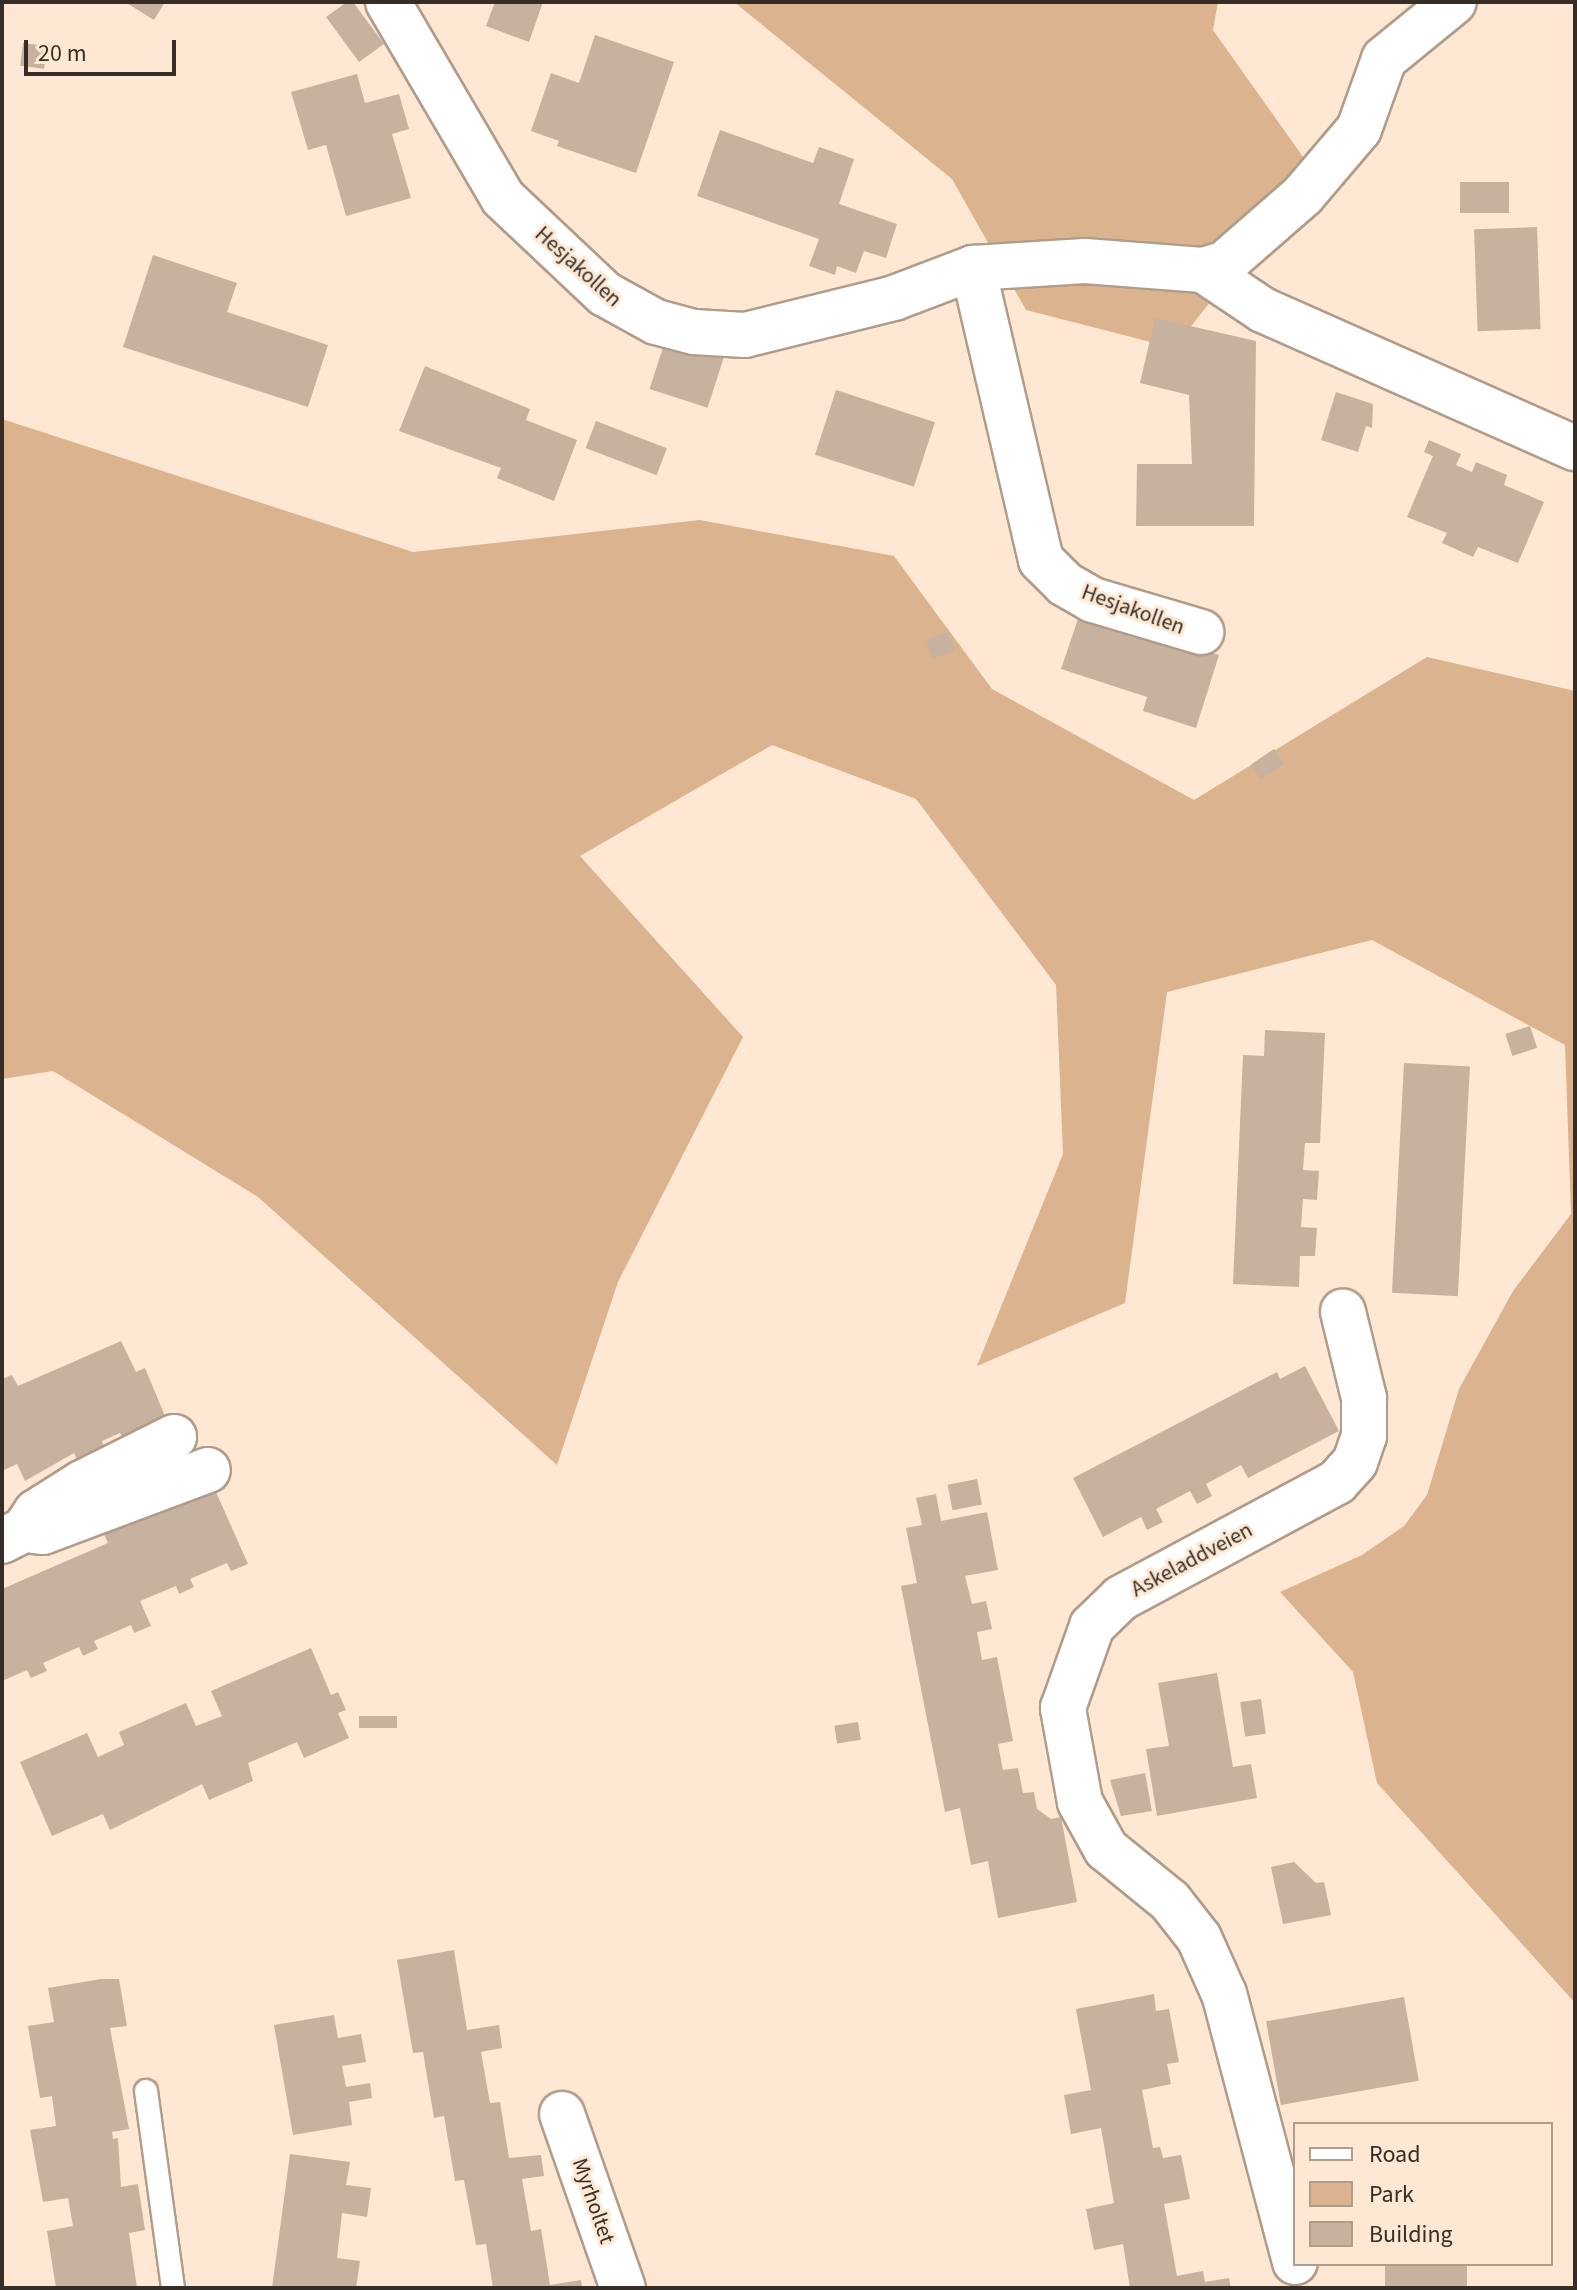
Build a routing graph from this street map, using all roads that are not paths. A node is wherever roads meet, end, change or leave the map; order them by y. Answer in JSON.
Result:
{"nodes":[{"id":1,"x":388,"y":2,"type":"edge"},
{"id":2,"x":1454,"y":2,"type":"edge"},
{"id":3,"x":973,"y":268,"type":"junction"},
{"id":4,"x":1203,"y":270,"type":"junction"},
{"id":5,"x":1575,"y":448,"type":"edge"},
{"id":6,"x":1201,"y":632,"type":"dead end"},
{"id":7,"x":1343,"y":1312,"type":"dead end"},
{"id":8,"x":174,"y":1437,"type":"dead end"},
{"id":9,"x":208,"y":1470,"type":"dead end"},
{"id":10,"x":13,"y":1535,"type":"edge"},
{"id":11,"x":146,"y":2091,"type":"dead end"},
{"id":12,"x":562,"y":2114,"type":"dead end"},
{"id":13,"x":1293,"y":2255,"type":"edge"},
{"id":14,"x":1296,"y":2266,"type":"edge"},
{"id":15,"x":173,"y":2288,"type":"edge"},
{"id":16,"x":623,"y":2288,"type":"edge"},
{"id":17,"x":1302,"y":2288,"type":"edge"}],
"edges":[{"from":1,"to":3,"type":"street","name":"Hesjakollen"},
{"from":2,"to":4,"type":"street"},
{"from":3,"to":4,"type":"street","name":"Hesjakollen"},
{"from":3,"to":6,"type":"street","name":"Hesjakollen"},
{"from":4,"to":5,"type":"street","name":"Hesjakollen"},
{"from":7,"to":13,"type":"street","name":"Askeladdveien"},
{"from":8,"to":10,"type":"street"},
{"from":9,"to":10,"type":"street"},
{"from":11,"to":15,"type":"lane"},
{"from":12,"to":16,"type":"street","name":"Myrholtet"},
{"from":14,"to":17,"type":"street","name":"Askeladdveien"}]}
